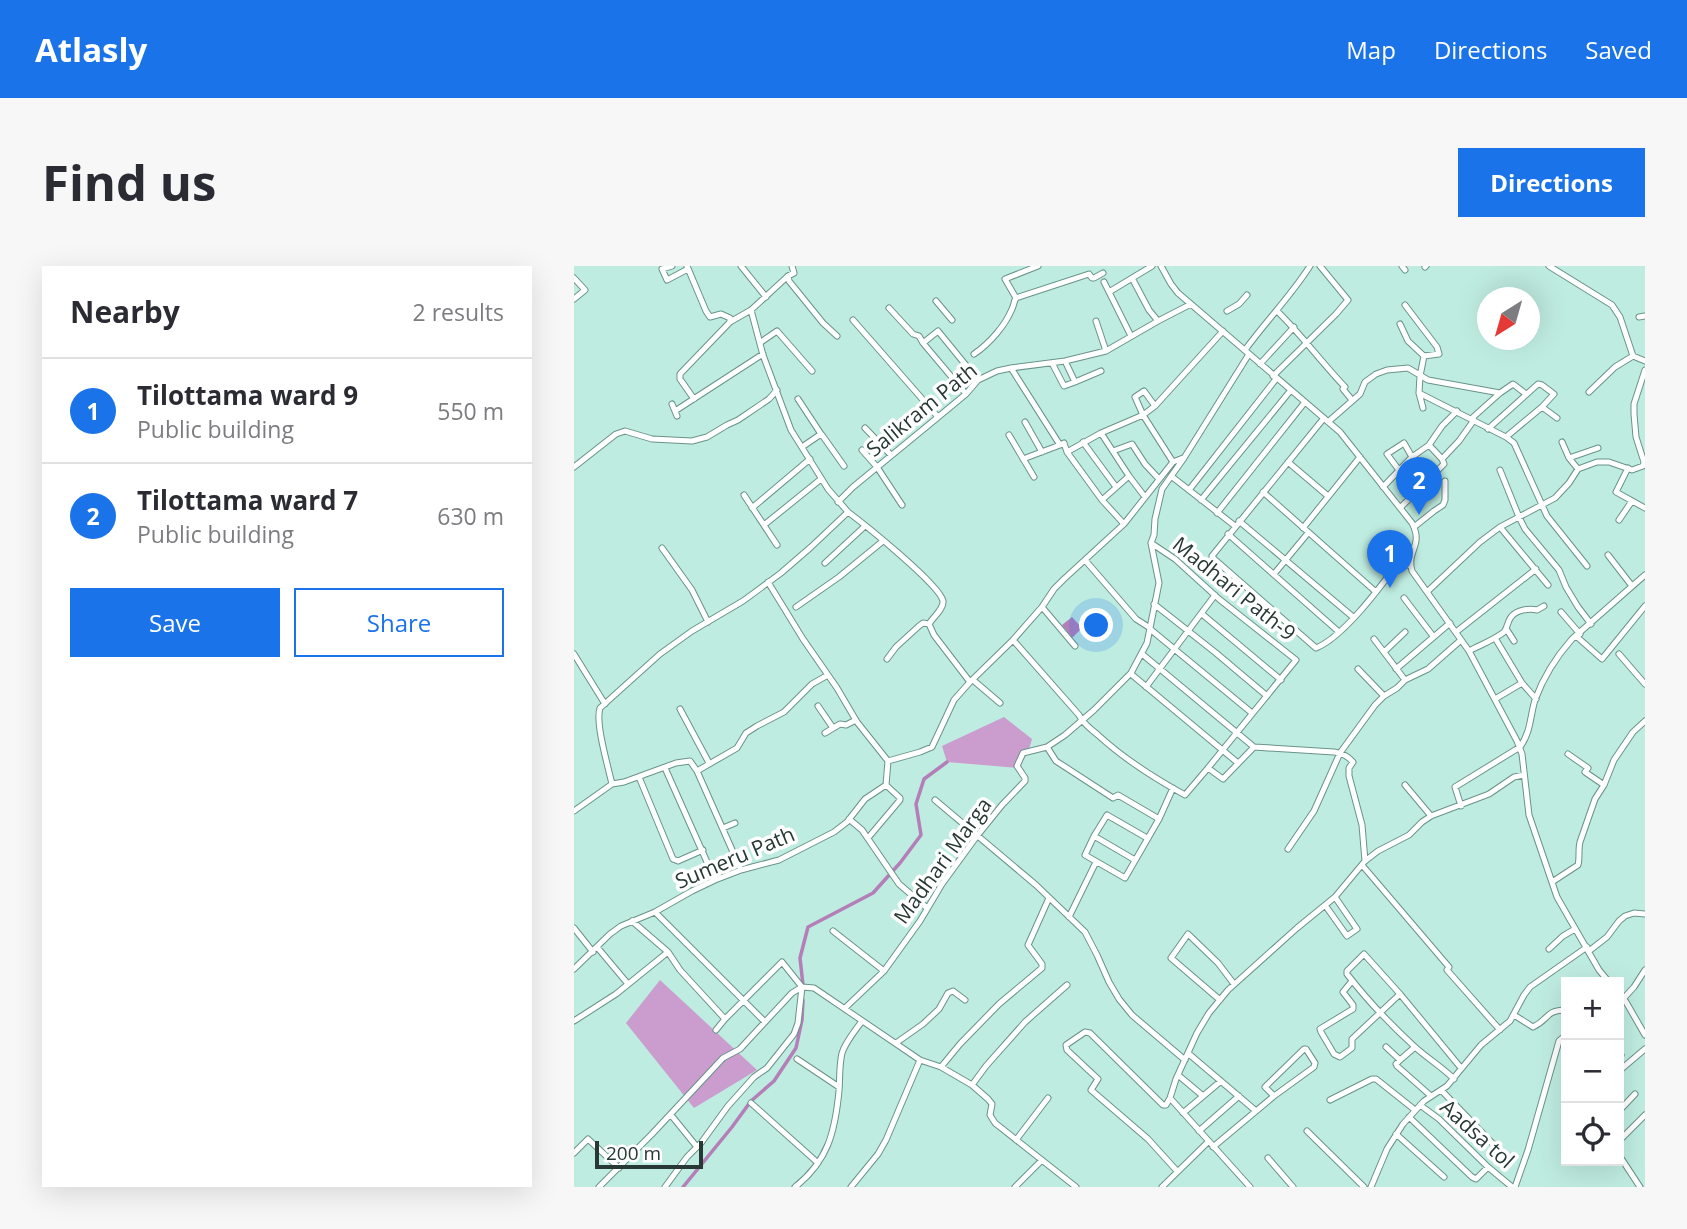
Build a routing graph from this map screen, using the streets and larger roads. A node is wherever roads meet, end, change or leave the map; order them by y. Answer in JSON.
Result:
{"nodes":[{"id":1,"x":672,"y":266,"type":"edge"},
{"id":2,"x":741,"y":266,"type":"edge"},
{"id":3,"x":792,"y":266,"type":"edge"},
{"id":4,"x":1038,"y":266,"type":"edge"},
{"id":5,"x":1086,"y":266,"type":"edge"},
{"id":6,"x":1152,"y":266,"type":"edge"},
{"id":7,"x":1161,"y":266,"type":"edge"},
{"id":8,"x":1310,"y":266,"type":"edge"},
{"id":9,"x":1320,"y":266,"type":"edge"},
{"id":10,"x":1549,"y":266,"type":"edge"},
{"id":11,"x":660,"y":268,"type":"edge"},
{"id":12,"x":687,"y":268,"type":"edge"},
{"id":13,"x":1020,"y":269,"type":"edge"},
{"id":14,"x":1103,"y":273,"type":"dead end"},
{"id":15,"x":1089,"y":274,"type":"junction"},
{"id":16,"x":788,"y":276,"type":"junction"},
{"id":17,"x":574,"y":278,"type":"edge"},
{"id":18,"x":1132,"y":278,"type":"junction"},
{"id":19,"x":1104,"y":282,"type":"dead end"},
{"id":20,"x":1110,"y":292,"type":"junction"},
{"id":21,"x":1247,"y":295,"type":"dead end"},
{"id":22,"x":766,"y":297,"type":"junction"},
{"id":23,"x":1016,"y":298,"type":"junction"},
{"id":24,"x":574,"y":299,"type":"edge"},
{"id":25,"x":936,"y":302,"type":"dead end"},
{"id":26,"x":1191,"y":304,"type":"junction"},
{"id":27,"x":1405,"y":305,"type":"dead end"},
{"id":28,"x":889,"y":308,"type":"dead end"},
{"id":29,"x":751,"y":310,"type":"junction"},
{"id":30,"x":1227,"y":311,"type":"dead end"},
{"id":31,"x":1277,"y":311,"type":"junction"},
{"id":32,"x":853,"y":320,"type":"dead end"},
{"id":33,"x":1096,"y":321,"type":"dead end"},
{"id":34,"x":1158,"y":321,"type":"junction"},
{"id":35,"x":730,"y":322,"type":"junction"},
{"id":36,"x":1400,"y":324,"type":"dead end"},
{"id":37,"x":1294,"y":327,"type":"junction"},
{"id":38,"x":938,"y":331,"type":"junction"},
{"id":39,"x":1223,"y":331,"type":"junction"},
{"id":40,"x":836,"y":336,"type":"dead end"},
{"id":41,"x":1131,"y":336,"type":"junction"},
{"id":42,"x":761,"y":342,"type":"junction"},
{"id":43,"x":923,"y":342,"type":"junction"},
{"id":44,"x":1306,"y":344,"type":"junction"},
{"id":45,"x":1106,"y":351,"type":"junction"},
{"id":46,"x":1247,"y":352,"type":"junction"},
{"id":47,"x":763,"y":354,"type":"junction"},
{"id":48,"x":974,"y":354,"type":"dead end"},
{"id":49,"x":1424,"y":356,"type":"junction"},
{"id":50,"x":1633,"y":356,"type":"junction"},
{"id":51,"x":1065,"y":360,"type":"junction"},
{"id":52,"x":1645,"y":361,"type":"edge"},
{"id":53,"x":1052,"y":363,"type":"junction"},
{"id":54,"x":1260,"y":365,"type":"junction"},
{"id":55,"x":1011,"y":368,"type":"junction"},
{"id":56,"x":1645,"y":370,"type":"edge"},
{"id":57,"x":812,"y":371,"type":"dead end"},
{"id":58,"x":1101,"y":371,"type":"dead end"},
{"id":59,"x":1420,"y":376,"type":"junction"},
{"id":60,"x":1274,"y":377,"type":"junction"},
{"id":61,"x":978,"y":380,"type":"junction"},
{"id":62,"x":1075,"y":382,"type":"junction"},
{"id":63,"x":777,"y":390,"type":"junction"},
{"id":64,"x":1291,"y":390,"type":"junction"},
{"id":65,"x":1589,"y":392,"type":"dead end"},
{"id":66,"x":1419,"y":393,"type":"junction"},
{"id":67,"x":1500,"y":393,"type":"junction"},
{"id":68,"x":966,"y":394,"type":"junction"},
{"id":69,"x":1526,"y":394,"type":"junction"},
{"id":70,"x":798,"y":398,"type":"dead end"},
{"id":71,"x":694,"y":399,"type":"junction"},
{"id":72,"x":1352,"y":400,"type":"junction"},
{"id":73,"x":1305,"y":402,"type":"junction"},
{"id":74,"x":1155,"y":405,"type":"junction"},
{"id":75,"x":1542,"y":407,"type":"junction"},
{"id":76,"x":1423,"y":408,"type":"dead end"},
{"id":77,"x":675,"y":410,"type":"dead end"},
{"id":78,"x":1457,"y":411,"type":"junction"},
{"id":79,"x":1143,"y":415,"type":"junction"},
{"id":80,"x":938,"y":417,"type":"junction"},
{"id":81,"x":1557,"y":418,"type":"dead end"},
{"id":82,"x":1473,"y":419,"type":"junction"},
{"id":83,"x":1326,"y":420,"type":"junction"},
{"id":84,"x":1025,"y":422,"type":"dead end"},
{"id":85,"x":865,"y":428,"type":"dead end"},
{"id":86,"x":1488,"y":429,"type":"junction"},
{"id":87,"x":1101,"y":433,"type":"junction"},
{"id":88,"x":821,"y":434,"type":"junction"},
{"id":89,"x":1009,"y":435,"type":"dead end"},
{"id":90,"x":1506,"y":437,"type":"junction"},
{"id":91,"x":1083,"y":442,"type":"junction"},
{"id":92,"x":1562,"y":442,"type":"dead end"},
{"id":93,"x":1429,"y":444,"type":"junction"},
{"id":94,"x":1060,"y":445,"type":"junction"},
{"id":95,"x":802,"y":447,"type":"junction"},
{"id":96,"x":1598,"y":448,"type":"dead end"},
{"id":97,"x":862,"y":450,"type":"dead end"},
{"id":98,"x":1113,"y":451,"type":"junction"},
{"id":99,"x":1042,"y":452,"type":"junction"},
{"id":100,"x":1067,"y":452,"type":"junction"},
{"id":101,"x":891,"y":455,"type":"junction"},
{"id":102,"x":1360,"y":457,"type":"junction"},
{"id":103,"x":1412,"y":457,"type":"junction"},
{"id":104,"x":1184,"y":458,"type":"junction"},
{"id":105,"x":1569,"y":458,"type":"junction"},
{"id":106,"x":810,"y":459,"type":"junction"},
{"id":107,"x":1023,"y":459,"type":"junction"},
{"id":108,"x":1442,"y":459,"type":"junction"},
{"id":109,"x":1172,"y":462,"type":"junction"},
{"id":110,"x":1288,"y":462,"type":"junction"},
{"id":111,"x":574,"y":467,"type":"edge"},
{"id":112,"x":844,"y":467,"type":"dead end"},
{"id":113,"x":877,"y":467,"type":"junction"},
{"id":114,"x":1628,"y":468,"type":"junction"},
{"id":115,"x":1578,"y":469,"type":"junction"},
{"id":116,"x":1399,"y":470,"type":"junction"},
{"id":117,"x":1500,"y":470,"type":"dead end"},
{"id":118,"x":1129,"y":476,"type":"junction"},
{"id":119,"x":1171,"y":476,"type":"junction"},
{"id":120,"x":1034,"y":478,"type":"dead end"},
{"id":121,"x":1430,"y":478,"type":"junction"},
{"id":122,"x":821,"y":479,"type":"junction"},
{"id":123,"x":1158,"y":479,"type":"junction"},
{"id":124,"x":1445,"y":481,"type":"dead end"},
{"id":125,"x":1116,"y":487,"type":"junction"},
{"id":126,"x":1383,"y":487,"type":"junction"},
{"id":127,"x":1189,"y":490,"type":"junction"},
{"id":128,"x":1263,"y":492,"type":"junction"},
{"id":129,"x":1416,"y":493,"type":"junction"},
{"id":130,"x":744,"y":495,"type":"dead end"},
{"id":131,"x":1328,"y":496,"type":"junction"},
{"id":132,"x":1145,"y":497,"type":"junction"},
{"id":133,"x":1102,"y":500,"type":"junction"},
{"id":134,"x":1201,"y":500,"type":"junction"},
{"id":135,"x":1632,"y":501,"type":"junction"},
{"id":136,"x":838,"y":502,"type":"junction"},
{"id":137,"x":1542,"y":504,"type":"junction"},
{"id":138,"x":902,"y":505,"type":"dead end"},
{"id":139,"x":752,"y":508,"type":"junction"},
{"id":140,"x":1400,"y":508,"type":"junction"},
{"id":141,"x":1645,"y":508,"type":"edge"},
{"id":142,"x":848,"y":512,"type":"junction"},
{"id":143,"x":1217,"y":513,"type":"junction"},
{"id":144,"x":1519,"y":517,"type":"junction"},
{"id":145,"x":1619,"y":520,"type":"dead end"},
{"id":146,"x":1124,"y":524,"type":"junction"},
{"id":147,"x":1237,"y":524,"type":"junction"},
{"id":148,"x":764,"y":526,"type":"junction"},
{"id":149,"x":865,"y":526,"type":"junction"},
{"id":150,"x":1414,"y":527,"type":"junction"},
{"id":151,"x":1500,"y":527,"type":"junction"},
{"id":152,"x":1306,"y":530,"type":"junction"},
{"id":153,"x":1228,"y":534,"type":"junction"},
{"id":154,"x":883,"y":541,"type":"junction"},
{"id":155,"x":1151,"y":543,"type":"junction"},
{"id":156,"x":777,"y":545,"type":"dead end"},
{"id":157,"x":662,"y":548,"type":"dead end"},
{"id":158,"x":1608,"y":555,"type":"dead end"},
{"id":159,"x":1085,"y":559,"type":"junction"},
{"id":160,"x":1285,"y":559,"type":"junction"},
{"id":161,"x":825,"y":563,"type":"dead end"},
{"id":162,"x":1410,"y":565,"type":"junction"},
{"id":163,"x":1587,"y":566,"type":"dead end"},
{"id":164,"x":1536,"y":569,"type":"junction"},
{"id":165,"x":1273,"y":574,"type":"junction"},
{"id":166,"x":1645,"y":575,"type":"edge"},
{"id":167,"x":768,"y":582,"type":"junction"},
{"id":168,"x":1548,"y":585,"type":"dead end"},
{"id":169,"x":1632,"y":586,"type":"junction"},
{"id":170,"x":1428,"y":591,"type":"junction"},
{"id":171,"x":1376,"y":592,"type":"junction"},
{"id":172,"x":1215,"y":595,"type":"junction"},
{"id":173,"x":1404,"y":598,"type":"dead end"},
{"id":174,"x":1154,"y":604,"type":"junction"},
{"id":175,"x":1645,"y":606,"type":"edge"},
{"id":176,"x":796,"y":607,"type":"dead end"},
{"id":177,"x":1042,"y":607,"type":"junction"},
{"id":178,"x":1544,"y":607,"type":"dead end"},
{"id":179,"x":1561,"y":612,"type":"dead end"},
{"id":180,"x":1202,"y":614,"type":"junction"},
{"id":181,"x":1353,"y":617,"type":"junction"},
{"id":182,"x":708,"y":622,"type":"junction"},
{"id":183,"x":1450,"y":623,"type":"junction"},
{"id":184,"x":929,"y":624,"type":"junction"},
{"id":185,"x":1591,"y":624,"type":"junction"},
{"id":186,"x":1150,"y":629,"type":"junction"},
{"id":187,"x":1507,"y":630,"type":"junction"},
{"id":188,"x":1188,"y":631,"type":"junction"},
{"id":189,"x":1339,"y":632,"type":"junction"},
{"id":190,"x":1405,"y":632,"type":"dead end"},
{"id":191,"x":1456,"y":632,"type":"junction"},
{"id":192,"x":1578,"y":635,"type":"junction"},
{"id":193,"x":1433,"y":636,"type":"junction"},
{"id":194,"x":1495,"y":638,"type":"junction"},
{"id":195,"x":1374,"y":639,"type":"dead end"},
{"id":196,"x":1013,"y":640,"type":"junction"},
{"id":197,"x":1461,"y":640,"type":"junction"},
{"id":198,"x":1514,"y":641,"type":"dead end"},
{"id":199,"x":1075,"y":646,"type":"dead end"},
{"id":200,"x":1174,"y":650,"type":"junction"},
{"id":201,"x":1469,"y":651,"type":"junction"},
{"id":202,"x":1384,"y":652,"type":"junction"},
{"id":203,"x":574,"y":653,"type":"edge"},
{"id":204,"x":1142,"y":654,"type":"junction"},
{"id":205,"x":1619,"y":654,"type":"dead end"},
{"id":206,"x":887,"y":659,"type":"dead end"},
{"id":207,"x":1160,"y":668,"type":"junction"},
{"id":208,"x":1358,"y":668,"type":"dead end"},
{"id":209,"x":1396,"y":669,"type":"junction"},
{"id":210,"x":1131,"y":674,"type":"junction"},
{"id":211,"x":828,"y":675,"type":"junction"},
{"id":212,"x":1281,"y":680,"type":"junction"},
{"id":213,"x":1405,"y":680,"type":"junction"},
{"id":214,"x":971,"y":681,"type":"junction"},
{"id":215,"x":1522,"y":683,"type":"junction"},
{"id":216,"x":1645,"y":684,"type":"edge"},
{"id":217,"x":1146,"y":687,"type":"junction"},
{"id":218,"x":1267,"y":696,"type":"junction"},
{"id":219,"x":1384,"y":696,"type":"junction"},
{"id":220,"x":1495,"y":699,"type":"junction"},
{"id":221,"x":1536,"y":699,"type":"junction"},
{"id":222,"x":1000,"y":703,"type":"dead end"},
{"id":223,"x":605,"y":704,"type":"junction"},
{"id":224,"x":818,"y":706,"type":"dead end"},
{"id":225,"x":680,"y":709,"type":"dead end"},
{"id":226,"x":1252,"y":713,"type":"junction"},
{"id":227,"x":856,"y":720,"type":"junction"},
{"id":228,"x":1082,"y":721,"type":"junction"},
{"id":229,"x":1645,"y":721,"type":"edge"},
{"id":230,"x":833,"y":727,"type":"junction"},
{"id":231,"x":825,"y":733,"type":"dead end"},
{"id":232,"x":1237,"y":733,"type":"junction"},
{"id":233,"x":1047,"y":747,"type":"junction"},
{"id":234,"x":1254,"y":747,"type":"junction"},
{"id":235,"x":1520,"y":747,"type":"junction"},
{"id":236,"x":1222,"y":751,"type":"junction"},
{"id":237,"x":1340,"y":753,"type":"junction"},
{"id":238,"x":1568,"y":754,"type":"dead end"},
{"id":239,"x":888,"y":761,"type":"junction"},
{"id":240,"x":709,"y":763,"type":"junction"},
{"id":241,"x":1238,"y":763,"type":"junction"},
{"id":242,"x":665,"y":768,"type":"junction"},
{"id":243,"x":1208,"y":768,"type":"junction"},
{"id":244,"x":697,"y":771,"type":"junction"},
{"id":245,"x":1524,"y":775,"type":"junction"},
{"id":246,"x":639,"y":777,"type":"junction"},
{"id":247,"x":612,"y":784,"type":"junction"},
{"id":248,"x":886,"y":785,"type":"junction"},
{"id":249,"x":1405,"y":785,"type":"dead end"},
{"id":250,"x":1604,"y":785,"type":"junction"},
{"id":251,"x":1172,"y":788,"type":"junction"},
{"id":252,"x":935,"y":800,"type":"dead end"},
{"id":253,"x":1461,"y":806,"type":"junction"},
{"id":254,"x":574,"y":811,"type":"edge"},
{"id":255,"x":1431,"y":816,"type":"junction"},
{"id":256,"x":849,"y":819,"type":"junction"},
{"id":257,"x":1159,"y":819,"type":"junction"},
{"id":258,"x":735,"y":823,"type":"dead end"},
{"id":259,"x":723,"y":828,"type":"junction"},
{"id":260,"x":976,"y":836,"type":"junction"},
{"id":261,"x":1094,"y":836,"type":"junction"},
{"id":262,"x":868,"y":838,"type":"junction"},
{"id":263,"x":1147,"y":838,"type":"junction"},
{"id":264,"x":1288,"y":849,"type":"dead end"},
{"id":265,"x":702,"y":850,"type":"junction"},
{"id":266,"x":1135,"y":860,"type":"junction"},
{"id":267,"x":1096,"y":862,"type":"junction"},
{"id":268,"x":1364,"y":863,"type":"junction"},
{"id":269,"x":741,"y":870,"type":"junction"},
{"id":270,"x":715,"y":880,"type":"junction"},
{"id":271,"x":1552,"y":883,"type":"junction"},
{"id":272,"x":1333,"y":897,"type":"junction"},
{"id":273,"x":1049,"y":898,"type":"junction"},
{"id":274,"x":1325,"y":905,"type":"junction"},
{"id":275,"x":927,"y":908,"type":"junction"},
{"id":276,"x":654,"y":912,"type":"junction"},
{"id":277,"x":1645,"y":914,"type":"edge"},
{"id":278,"x":1069,"y":918,"type":"junction"},
{"id":279,"x":632,"y":921,"type":"junction"},
{"id":280,"x":574,"y":928,"type":"edge"},
{"id":281,"x":1575,"y":929,"type":"junction"},
{"id":282,"x":833,"y":931,"type":"dead end"},
{"id":283,"x":1588,"y":949,"type":"junction"},
{"id":284,"x":595,"y":950,"type":"junction"},
{"id":285,"x":1549,"y":950,"type":"dead end"},
{"id":286,"x":668,"y":952,"type":"junction"},
{"id":287,"x":574,"y":969,"type":"edge"},
{"id":288,"x":1645,"y":970,"type":"edge"},
{"id":289,"x":884,"y":971,"type":"junction"},
{"id":290,"x":1603,"y":975,"type":"joint"},
{"id":291,"x":1601,"y":977,"type":"edge"},
{"id":292,"x":1352,"y":981,"type":"junction"},
{"id":293,"x":628,"y":984,"type":"junction"},
{"id":294,"x":1234,"y":984,"type":"junction"},
{"id":295,"x":1067,"y":985,"type":"dead end"},
{"id":296,"x":802,"y":987,"type":"junction"},
{"id":297,"x":1400,"y":994,"type":"junction"},
{"id":298,"x":1624,"y":997,"type":"edge"},
{"id":299,"x":965,"y":1000,"type":"dead end"},
{"id":300,"x":1220,"y":1000,"type":"junction"},
{"id":301,"x":1624,"y":1000,"type":"edge"},
{"id":302,"x":742,"y":1001,"type":"junction"},
{"id":303,"x":845,"y":1008,"type":"junction"},
{"id":304,"x":1561,"y":1010,"type":"edge"},
{"id":305,"x":1381,"y":1013,"type":"junction"},
{"id":306,"x":1514,"y":1016,"type":"junction"},
{"id":307,"x":726,"y":1019,"type":"junction"},
{"id":308,"x":574,"y":1021,"type":"edge"},
{"id":309,"x":862,"y":1021,"type":"junction"},
{"id":310,"x":765,"y":1022,"type":"junction"},
{"id":311,"x":716,"y":1030,"type":"dead end"},
{"id":312,"x":1500,"y":1030,"type":"junction"},
{"id":313,"x":1645,"y":1035,"type":"edge"},
{"id":314,"x":1561,"y":1039,"type":"edge"},
{"id":315,"x":896,"y":1044,"type":"junction"},
{"id":316,"x":1386,"y":1047,"type":"dead end"},
{"id":317,"x":1415,"y":1047,"type":"junction"},
{"id":318,"x":1645,"y":1049,"type":"edge"},
{"id":319,"x":1187,"y":1057,"type":"junction"},
{"id":320,"x":797,"y":1059,"type":"dead end"},
{"id":321,"x":920,"y":1060,"type":"junction"},
{"id":322,"x":1400,"y":1060,"type":"junction"},
{"id":323,"x":1624,"y":1066,"type":"edge"},
{"id":324,"x":941,"y":1067,"type":"junction"},
{"id":325,"x":1461,"y":1068,"type":"junction"},
{"id":326,"x":1178,"y":1075,"type":"junction"},
{"id":327,"x":1454,"y":1079,"type":"junction"},
{"id":328,"x":1221,"y":1082,"type":"junction"},
{"id":329,"x":972,"y":1085,"type":"junction"},
{"id":330,"x":839,"y":1087,"type":"junction"},
{"id":331,"x":1441,"y":1090,"type":"junction"},
{"id":332,"x":1634,"y":1094,"type":"dead end"},
{"id":333,"x":1203,"y":1096,"type":"junction"},
{"id":334,"x":1239,"y":1096,"type":"junction"},
{"id":335,"x":1274,"y":1096,"type":"junction"},
{"id":336,"x":1431,"y":1096,"type":"junction"},
{"id":337,"x":1048,"y":1098,"type":"dead end"},
{"id":338,"x":1170,"y":1098,"type":"junction"},
{"id":339,"x":1330,"y":1100,"type":"dead end"},
{"id":340,"x":751,"y":1103,"type":"dead end"},
{"id":341,"x":1420,"y":1104,"type":"junction"},
{"id":342,"x":1624,"y":1105,"type":"edge"},
{"id":343,"x":1415,"y":1110,"type":"junction"},
{"id":344,"x":1256,"y":1111,"type":"junction"},
{"id":345,"x":1183,"y":1113,"type":"junction"},
{"id":346,"x":671,"y":1115,"type":"junction"},
{"id":347,"x":1645,"y":1115,"type":"edge"},
{"id":348,"x":1409,"y":1117,"type":"junction"},
{"id":349,"x":1199,"y":1131,"type":"junction"},
{"id":350,"x":1307,"y":1131,"type":"dead end"},
{"id":351,"x":1396,"y":1134,"type":"junction"},
{"id":352,"x":1624,"y":1136,"type":"edge"},
{"id":353,"x":1016,"y":1140,"type":"junction"},
{"id":354,"x":1208,"y":1142,"type":"junction"},
{"id":355,"x":1494,"y":1145,"type":"dead end"},
{"id":356,"x":697,"y":1147,"type":"junction"},
{"id":357,"x":1213,"y":1147,"type":"junction"},
{"id":358,"x":574,"y":1153,"type":"edge"},
{"id":359,"x":1268,"y":1158,"type":"dead end"},
{"id":360,"x":1042,"y":1160,"type":"junction"},
{"id":361,"x":818,"y":1163,"type":"junction"},
{"id":362,"x":1624,"y":1163,"type":"edge"},
{"id":363,"x":1488,"y":1167,"type":"junction"},
{"id":364,"x":619,"y":1168,"type":"junction"},
{"id":365,"x":1177,"y":1171,"type":"junction"},
{"id":366,"x":1444,"y":1177,"type":"dead end"},
{"id":367,"x":599,"y":1187,"type":"edge"},
{"id":368,"x":665,"y":1187,"type":"edge"},
{"id":369,"x":795,"y":1187,"type":"edge"},
{"id":370,"x":851,"y":1187,"type":"edge"},
{"id":371,"x":1015,"y":1187,"type":"edge"},
{"id":372,"x":1076,"y":1187,"type":"edge"},
{"id":373,"x":1162,"y":1187,"type":"edge"},
{"id":374,"x":1250,"y":1187,"type":"edge"},
{"id":375,"x":1293,"y":1187,"type":"edge"},
{"id":376,"x":1364,"y":1187,"type":"edge"},
{"id":377,"x":1371,"y":1187,"type":"edge"},
{"id":378,"x":1513,"y":1187,"type":"edge"},
{"id":379,"x":1640,"y":1187,"type":"edge"}],
"edges":[{"from":1,"to":11,"type":"street"},
{"from":2,"to":22,"type":"street"},
{"from":3,"to":16,"type":"street"},
{"from":4,"to":13,"type":"street"},
{"from":5,"to":15,"type":"street"},
{"from":6,"to":18,"type":"street"},
{"from":7,"to":26,"type":"street"},
{"from":8,"to":31,"type":"street","name":"Madhari Marga"},
{"from":9,"to":44,"type":"street"},
{"from":10,"to":50,"type":"street"},
{"from":11,"to":12,"type":"street"},
{"from":12,"to":35,"type":"street"},
{"from":13,"to":23,"type":"street"},
{"from":14,"to":15,"type":"street"},
{"from":15,"to":23,"type":"street"},
{"from":16,"to":22,"type":"street"},
{"from":16,"to":40,"type":"street"},
{"from":17,"to":24,"type":"street"},
{"from":18,"to":20,"type":"street"},
{"from":18,"to":34,"type":"street"},
{"from":19,"to":20,"type":"street"},
{"from":20,"to":41,"type":"street"},
{"from":21,"to":30,"type":"street"},
{"from":22,"to":29,"type":"street"},
{"from":23,"to":48,"type":"street"},
{"from":25,"to":38,"type":"street"},
{"from":26,"to":34,"type":"street","name":"Salikram Path"},
{"from":26,"to":39,"type":"street"},
{"from":27,"to":49,"type":"street"},
{"from":28,"to":43,"type":"street"},
{"from":29,"to":35,"type":"street"},
{"from":29,"to":42,"type":"street"},
{"from":31,"to":37,"type":"street"},
{"from":31,"to":46,"type":"street","name":"Madhari Marga"},
{"from":32,"to":80,"type":"street"},
{"from":33,"to":45,"type":"street"},
{"from":34,"to":41,"type":"street","name":"Salikram Path"},
{"from":35,"to":71,"type":"street"},
{"from":36,"to":49,"type":"street"},
{"from":37,"to":44,"type":"street"},
{"from":37,"to":54,"type":"street"},
{"from":38,"to":43,"type":"street"},
{"from":38,"to":61,"type":"street"},
{"from":39,"to":46,"type":"street"},
{"from":39,"to":74,"type":"street"},
{"from":41,"to":45,"type":"street","name":"Salikram Path"},
{"from":42,"to":47,"type":"street"},
{"from":42,"to":57,"type":"street"},
{"from":43,"to":68,"type":"street"},
{"from":44,"to":60,"type":"street"},
{"from":44,"to":72,"type":"street"},
{"from":45,"to":51,"type":"street","name":"Salikram Path"},
{"from":46,"to":54,"type":"street"},
{"from":46,"to":104,"type":"street","name":"Madhari Marga"},
{"from":47,"to":63,"type":"street"},
{"from":47,"to":71,"type":"street"},
{"from":49,"to":59,"type":"street"},
{"from":50,"to":52,"type":"street"},
{"from":50,"to":65,"type":"street"},
{"from":51,"to":53,"type":"street","name":"Salikram Path"},
{"from":51,"to":62,"type":"street"},
{"from":53,"to":55,"type":"street","name":"Salikram Path"},
{"from":53,"to":62,"type":"street"},
{"from":54,"to":60,"type":"street"},
{"from":55,"to":61,"type":"street","name":"Salikram Path"},
{"from":55,"to":94,"type":"street"},
{"from":56,"to":114,"type":"street"},
{"from":58,"to":62,"type":"street"},
{"from":59,"to":66,"type":"street"},
{"from":59,"to":67,"type":"street"},
{"from":59,"to":72,"type":"street"},
{"from":60,"to":64,"type":"street"},
{"from":60,"to":127,"type":"street"},
{"from":61,"to":68,"type":"street","name":"Salikram Path"},
{"from":63,"to":95,"type":"street"},
{"from":63,"to":111,"type":"street"},
{"from":64,"to":73,"type":"street"},
{"from":64,"to":134,"type":"street"},
{"from":66,"to":76,"type":"street"},
{"from":66,"to":78,"type":"street"},
{"from":67,"to":69,"type":"street"},
{"from":67,"to":82,"type":"street"},
{"from":68,"to":80,"type":"street","name":"Salikram Path"},
{"from":69,"to":75,"type":"street"},
{"from":69,"to":86,"type":"street"},
{"from":70,"to":88,"type":"street"},
{"from":71,"to":77,"type":"street"},
{"from":72,"to":83,"type":"street"},
{"from":73,"to":83,"type":"street"},
{"from":73,"to":143,"type":"street"},
{"from":74,"to":79,"type":"street"},
{"from":74,"to":79,"type":"street"},
{"from":75,"to":81,"type":"street"},
{"from":75,"to":90,"type":"street"},
{"from":78,"to":82,"type":"street"},
{"from":78,"to":93,"type":"street"},
{"from":79,"to":87,"type":"street"},
{"from":79,"to":109,"type":"street"},
{"from":80,"to":101,"type":"street","name":"Salikram Path"},
{"from":82,"to":86,"type":"street"},
{"from":82,"to":108,"type":"street"},
{"from":83,"to":102,"type":"street"},
{"from":83,"to":110,"type":"street"},
{"from":84,"to":99,"type":"street"},
{"from":85,"to":101,"type":"street"},
{"from":86,"to":90,"type":"street"},
{"from":87,"to":91,"type":"street"},
{"from":87,"to":98,"type":"street"},
{"from":88,"to":95,"type":"street"},
{"from":88,"to":112,"type":"street"},
{"from":89,"to":107,"type":"street"},
{"from":90,"to":137,"type":"street"},
{"from":91,"to":100,"type":"street"},
{"from":91,"to":125,"type":"street"},
{"from":92,"to":105,"type":"street"},
{"from":93,"to":103,"type":"street"},
{"from":93,"to":108,"type":"street"},
{"from":94,"to":99,"type":"street"},
{"from":94,"to":100,"type":"street"},
{"from":95,"to":106,"type":"street"},
{"from":96,"to":105,"type":"street"},
{"from":97,"to":113,"type":"street"},
{"from":98,"to":118,"type":"street"},
{"from":98,"to":123,"type":"street"},
{"from":99,"to":107,"type":"street"},
{"from":100,"to":133,"type":"street"},
{"from":101,"to":113,"type":"street","name":"Salikram Path"},
{"from":102,"to":126,"type":"street"},
{"from":102,"to":131,"type":"street"},
{"from":103,"to":116,"type":"street"},
{"from":103,"to":116,"type":"street"},
{"from":103,"to":121,"type":"street"},
{"from":104,"to":109,"type":"street"},
{"from":104,"to":119,"type":"street","name":"Madhari Marga"},
{"from":105,"to":115,"type":"street"},
{"from":106,"to":122,"type":"street"},
{"from":106,"to":139,"type":"street"},
{"from":107,"to":120,"type":"street"},
{"from":108,"to":121,"type":"street"},
{"from":109,"to":123,"type":"street"},
{"from":110,"to":128,"type":"street"},
{"from":110,"to":131,"type":"street"},
{"from":113,"to":136,"type":"street","name":"Salikram Path"},
{"from":113,"to":138,"type":"street"},
{"from":114,"to":115,"type":"street"},
{"from":114,"to":135,"type":"street"},
{"from":115,"to":137,"type":"street"},
{"from":116,"to":126,"type":"street"},
{"from":116,"to":129,"type":"street"},
{"from":117,"to":144,"type":"street"},
{"from":118,"to":125,"type":"street"},
{"from":118,"to":132,"type":"street"},
{"from":119,"to":127,"type":"street"},
{"from":119,"to":155,"type":"street","name":"Madhari Marga"},
{"from":121,"to":129,"type":"street"},
{"from":122,"to":136,"type":"street"},
{"from":122,"to":148,"type":"street"},
{"from":123,"to":132,"type":"street"},
{"from":124,"to":150,"type":"street"},
{"from":125,"to":133,"type":"street"},
{"from":126,"to":140,"type":"street"},
{"from":127,"to":134,"type":"street"},
{"from":128,"to":147,"type":"street"},
{"from":128,"to":152,"type":"street"},
{"from":129,"to":140,"type":"street"},
{"from":130,"to":139,"type":"street"},
{"from":131,"to":152,"type":"street"},
{"from":132,"to":146,"type":"street"},
{"from":133,"to":146,"type":"street"},
{"from":134,"to":143,"type":"street"},
{"from":135,"to":141,"type":"street"},
{"from":135,"to":145,"type":"street"},
{"from":136,"to":142,"type":"street"},
{"from":137,"to":144,"type":"street"},
{"from":137,"to":163,"type":"street"},
{"from":139,"to":148,"type":"street"},
{"from":140,"to":150,"type":"street"},
{"from":142,"to":149,"type":"street"},
{"from":142,"to":167,"type":"street"},
{"from":143,"to":147,"type":"street"},
{"from":144,"to":151,"type":"street"},
{"from":144,"to":185,"type":"street"},
{"from":146,"to":159,"type":"street"},
{"from":147,"to":153,"type":"street"},
{"from":147,"to":160,"type":"street"},
{"from":148,"to":156,"type":"street"},
{"from":149,"to":154,"type":"street"},
{"from":149,"to":161,"type":"street"},
{"from":150,"to":162,"type":"street"},
{"from":151,"to":164,"type":"street"},
{"from":151,"to":170,"type":"street"},
{"from":152,"to":160,"type":"street"},
{"from":152,"to":171,"type":"street"},
{"from":153,"to":165,"type":"street"},
{"from":153,"to":189,"type":"street"},
{"from":154,"to":176,"type":"street"},
{"from":154,"to":184,"type":"street"},
{"from":155,"to":172,"type":"street","name":"Madhari Path-9"},
{"from":155,"to":174,"type":"street","name":"Madhari Marga"},
{"from":157,"to":182,"type":"street"},
{"from":158,"to":169,"type":"street"},
{"from":159,"to":177,"type":"street"},
{"from":159,"to":186,"type":"street"},
{"from":160,"to":165,"type":"street"},
{"from":160,"to":181,"type":"street"},
{"from":162,"to":170,"type":"street"},
{"from":162,"to":171,"type":"street"},
{"from":164,"to":168,"type":"street"},
{"from":164,"to":191,"type":"street"},
{"from":165,"to":189,"type":"street"},
{"from":166,"to":169,"type":"street"},
{"from":167,"to":182,"type":"street"},
{"from":167,"to":211,"type":"street"},
{"from":169,"to":185,"type":"street"},
{"from":170,"to":183,"type":"street"},
{"from":171,"to":181,"type":"street"},
{"from":172,"to":180,"type":"street"},
{"from":172,"to":212,"type":"street","name":"Madhari Path-9"},
{"from":173,"to":193,"type":"street"},
{"from":174,"to":186,"type":"street","name":"Madhari Marga"},
{"from":174,"to":188,"type":"street"},
{"from":175,"to":192,"type":"street"},
{"from":177,"to":196,"type":"street"},
{"from":177,"to":199,"type":"street"},
{"from":178,"to":187,"type":"street"},
{"from":179,"to":192,"type":"street"},
{"from":180,"to":188,"type":"street"},
{"from":180,"to":212,"type":"street"},
{"from":181,"to":189,"type":"street"},
{"from":182,"to":223,"type":"street"},
{"from":183,"to":191,"type":"street"},
{"from":183,"to":193,"type":"street"},
{"from":184,"to":206,"type":"street"},
{"from":184,"to":214,"type":"street"},
{"from":185,"to":192,"type":"street"},
{"from":186,"to":200,"type":"street"},
{"from":186,"to":204,"type":"street","name":"Madhari Marga"},
{"from":187,"to":194,"type":"street"},
{"from":187,"to":198,"type":"street"},
{"from":188,"to":200,"type":"street"},
{"from":188,"to":218,"type":"street"},
{"from":190,"to":202,"type":"street"},
{"from":191,"to":197,"type":"street"},
{"from":192,"to":221,"type":"street"},
{"from":193,"to":209,"type":"street"},
{"from":194,"to":201,"type":"street"},
{"from":194,"to":215,"type":"street"},
{"from":195,"to":202,"type":"street"},
{"from":196,"to":214,"type":"street"},
{"from":196,"to":228,"type":"street"},
{"from":197,"to":201,"type":"street"},
{"from":197,"to":213,"type":"street"},
{"from":200,"to":207,"type":"street"},
{"from":200,"to":226,"type":"street"},
{"from":201,"to":220,"type":"street"},
{"from":202,"to":209,"type":"street"},
{"from":203,"to":223,"type":"street"},
{"from":204,"to":207,"type":"street"},
{"from":204,"to":210,"type":"street","name":"Madhari Marga"},
{"from":205,"to":216,"type":"street"},
{"from":207,"to":217,"type":"street"},
{"from":207,"to":232,"type":"street"},
{"from":208,"to":219,"type":"street"},
{"from":209,"to":213,"type":"street"},
{"from":210,"to":217,"type":"street"},
{"from":210,"to":228,"type":"street","name":"Madhari Marga"},
{"from":211,"to":227,"type":"street"},
{"from":211,"to":240,"type":"street"},
{"from":212,"to":218,"type":"street"},
{"from":213,"to":219,"type":"street"},
{"from":214,"to":222,"type":"street"},
{"from":214,"to":239,"type":"street"},
{"from":215,"to":220,"type":"street"},
{"from":215,"to":221,"type":"street"},
{"from":217,"to":236,"type":"street"},
{"from":218,"to":226,"type":"street"},
{"from":219,"to":237,"type":"street"},
{"from":220,"to":235,"type":"street"},
{"from":221,"to":235,"type":"street"},
{"from":223,"to":247,"type":"street"},
{"from":224,"to":230,"type":"street"},
{"from":225,"to":240,"type":"street"},
{"from":226,"to":232,"type":"street"},
{"from":227,"to":230,"type":"street"},
{"from":227,"to":239,"type":"street"},
{"from":228,"to":233,"type":"street","name":"Madhari Marga"},
{"from":228,"to":251,"type":"street"},
{"from":229,"to":250,"type":"street"},
{"from":230,"to":231,"type":"street"},
{"from":232,"to":234,"type":"street"},
{"from":232,"to":236,"type":"street"},
{"from":233,"to":257,"type":"street"},
{"from":233,"to":260,"type":"street","name":"Madhari Marga"},
{"from":234,"to":237,"type":"street"},
{"from":234,"to":241,"type":"street"},
{"from":235,"to":245,"type":"street"},
{"from":235,"to":253,"type":"street"},
{"from":236,"to":241,"type":"street"},
{"from":236,"to":243,"type":"street"},
{"from":237,"to":264,"type":"street"},
{"from":237,"to":268,"type":"street"},
{"from":238,"to":250,"type":"street"},
{"from":239,"to":248,"type":"street"},
{"from":240,"to":244,"type":"street"},
{"from":241,"to":243,"type":"street"},
{"from":242,"to":244,"type":"street"},
{"from":242,"to":246,"type":"street"},
{"from":242,"to":265,"type":"street"},
{"from":243,"to":251,"type":"street"},
{"from":244,"to":259,"type":"street"},
{"from":245,"to":253,"type":"street"},
{"from":245,"to":271,"type":"street"},
{"from":246,"to":247,"type":"street"},
{"from":246,"to":265,"type":"street"},
{"from":247,"to":254,"type":"street"},
{"from":248,"to":256,"type":"street","name":"Sumeru Path"},
{"from":248,"to":262,"type":"street"},
{"from":249,"to":255,"type":"street"},
{"from":250,"to":271,"type":"street"},
{"from":251,"to":257,"type":"street"},
{"from":252,"to":260,"type":"street"},
{"from":253,"to":255,"type":"street"},
{"from":255,"to":268,"type":"street"},
{"from":256,"to":262,"type":"street"},
{"from":256,"to":269,"type":"street","name":"Sumeru Path"},
{"from":257,"to":263,"type":"street"},
{"from":258,"to":259,"type":"street"},
{"from":259,"to":269,"type":"street"},
{"from":260,"to":273,"type":"street"},
{"from":260,"to":275,"type":"street","name":"Madhari Marga"},
{"from":261,"to":263,"type":"street"},
{"from":261,"to":266,"type":"street"},
{"from":261,"to":267,"type":"street"},
{"from":262,"to":275,"type":"street"},
{"from":263,"to":266,"type":"street"},
{"from":265,"to":270,"type":"street"},
{"from":266,"to":267,"type":"street"},
{"from":267,"to":278,"type":"street"},
{"from":268,"to":272,"type":"street"},
{"from":268,"to":312,"type":"street"},
{"from":269,"to":270,"type":"street","name":"Sumeru Path"},
{"from":270,"to":276,"type":"street","name":"Sumeru Path"},
{"from":271,"to":281,"type":"street"},
{"from":272,"to":274,"type":"street"},
{"from":272,"to":274,"type":"street"},
{"from":273,"to":278,"type":"street"},
{"from":273,"to":324,"type":"street"},
{"from":274,"to":294,"type":"street"},
{"from":275,"to":289,"type":"street","name":"Madhari Marga"},
{"from":276,"to":279,"type":"street","name":"Sumeru Path"},
{"from":276,"to":302,"type":"street"},
{"from":277,"to":283,"type":"street"},
{"from":278,"to":319,"type":"street"},
{"from":279,"to":284,"type":"street","name":"Sumeru Path"},
{"from":279,"to":286,"type":"street"},
{"from":280,"to":284,"type":"street"},
{"from":281,"to":283,"type":"street"},
{"from":281,"to":285,"type":"street"},
{"from":282,"to":289,"type":"street"},
{"from":283,"to":290,"type":"street"},
{"from":283,"to":306,"type":"street"},
{"from":284,"to":287,"type":"street","name":"Sumeru Path"},
{"from":284,"to":293,"type":"street"},
{"from":286,"to":293,"type":"street"},
{"from":286,"to":307,"type":"street"},
{"from":288,"to":298,"type":"street"},
{"from":289,"to":303,"type":"street","name":"Madhari Marga"},
{"from":290,"to":291,"type":"street"},
{"from":292,"to":297,"type":"street"},
{"from":292,"to":305,"type":"street"},
{"from":292,"to":305,"type":"street"},
{"from":293,"to":308,"type":"street"},
{"from":294,"to":300,"type":"street"},
{"from":294,"to":300,"type":"street"},
{"from":295,"to":329,"type":"street"},
{"from":296,"to":302,"type":"street"},
{"from":296,"to":303,"type":"street"},
{"from":296,"to":310,"type":"street"},
{"from":296,"to":356,"type":"street"},
{"from":297,"to":305,"type":"street"},
{"from":297,"to":325,"type":"street"},
{"from":299,"to":315,"type":"street"},
{"from":300,"to":319,"type":"street"},
{"from":301,"to":313,"type":"street"},
{"from":302,"to":307,"type":"street"},
{"from":302,"to":310,"type":"street"},
{"from":303,"to":309,"type":"street"},
{"from":304,"to":306,"type":"street"},
{"from":305,"to":317,"type":"street"},
{"from":306,"to":312,"type":"street"},
{"from":307,"to":311,"type":"street"},
{"from":309,"to":315,"type":"street"},
{"from":309,"to":330,"type":"street"},
{"from":310,"to":346,"type":"street"},
{"from":312,"to":325,"type":"street"},
{"from":314,"to":378,"type":"street"},
{"from":315,"to":321,"type":"street"},
{"from":316,"to":322,"type":"street"},
{"from":317,"to":322,"type":"street"},
{"from":317,"to":327,"type":"street"},
{"from":318,"to":323,"type":"street"},
{"from":319,"to":326,"type":"street"},
{"from":319,"to":328,"type":"street"},
{"from":320,"to":330,"type":"street"},
{"from":321,"to":324,"type":"street"},
{"from":321,"to":370,"type":"street"},
{"from":322,"to":336,"type":"street"},
{"from":324,"to":329,"type":"street"},
{"from":325,"to":327,"type":"street"},
{"from":326,"to":333,"type":"street"},
{"from":326,"to":338,"type":"street"},
{"from":327,"to":331,"type":"street"},
{"from":328,"to":333,"type":"street"},
{"from":328,"to":334,"type":"street"},
{"from":329,"to":353,"type":"street"},
{"from":330,"to":361,"type":"street"},
{"from":331,"to":336,"type":"street"},
{"from":331,"to":355,"type":"street"},
{"from":332,"to":342,"type":"street"},
{"from":333,"to":345,"type":"street"},
{"from":334,"to":344,"type":"street"},
{"from":334,"to":349,"type":"street"},
{"from":335,"to":335,"type":"street"},
{"from":335,"to":344,"type":"street"},
{"from":336,"to":341,"type":"street"},
{"from":337,"to":353,"type":"street"},
{"from":338,"to":345,"type":"street"},
{"from":338,"to":365,"type":"street"},
{"from":339,"to":343,"type":"street"},
{"from":340,"to":361,"type":"street"},
{"from":341,"to":343,"type":"street"},
{"from":341,"to":363,"type":"street","name":"Aadsa tol"},
{"from":343,"to":348,"type":"street"},
{"from":344,"to":357,"type":"street"},
{"from":345,"to":349,"type":"street"},
{"from":346,"to":356,"type":"street"},
{"from":346,"to":364,"type":"street"},
{"from":347,"to":352,"type":"street"},
{"from":348,"to":351,"type":"street"},
{"from":348,"to":363,"type":"street"},
{"from":349,"to":354,"type":"street"},
{"from":350,"to":376,"type":"street"},
{"from":351,"to":366,"type":"street"},
{"from":351,"to":377,"type":"street"},
{"from":353,"to":360,"type":"street"},
{"from":354,"to":357,"type":"street"},
{"from":354,"to":365,"type":"street"},
{"from":356,"to":368,"type":"street"},
{"from":357,"to":374,"type":"street"},
{"from":358,"to":364,"type":"street"},
{"from":359,"to":375,"type":"street"},
{"from":360,"to":371,"type":"street"},
{"from":360,"to":372,"type":"street"},
{"from":361,"to":369,"type":"street"},
{"from":362,"to":379,"type":"street"},
{"from":363,"to":378,"type":"street","name":"Aadsa tol"},
{"from":364,"to":367,"type":"street"},
{"from":365,"to":373,"type":"street"}]}
